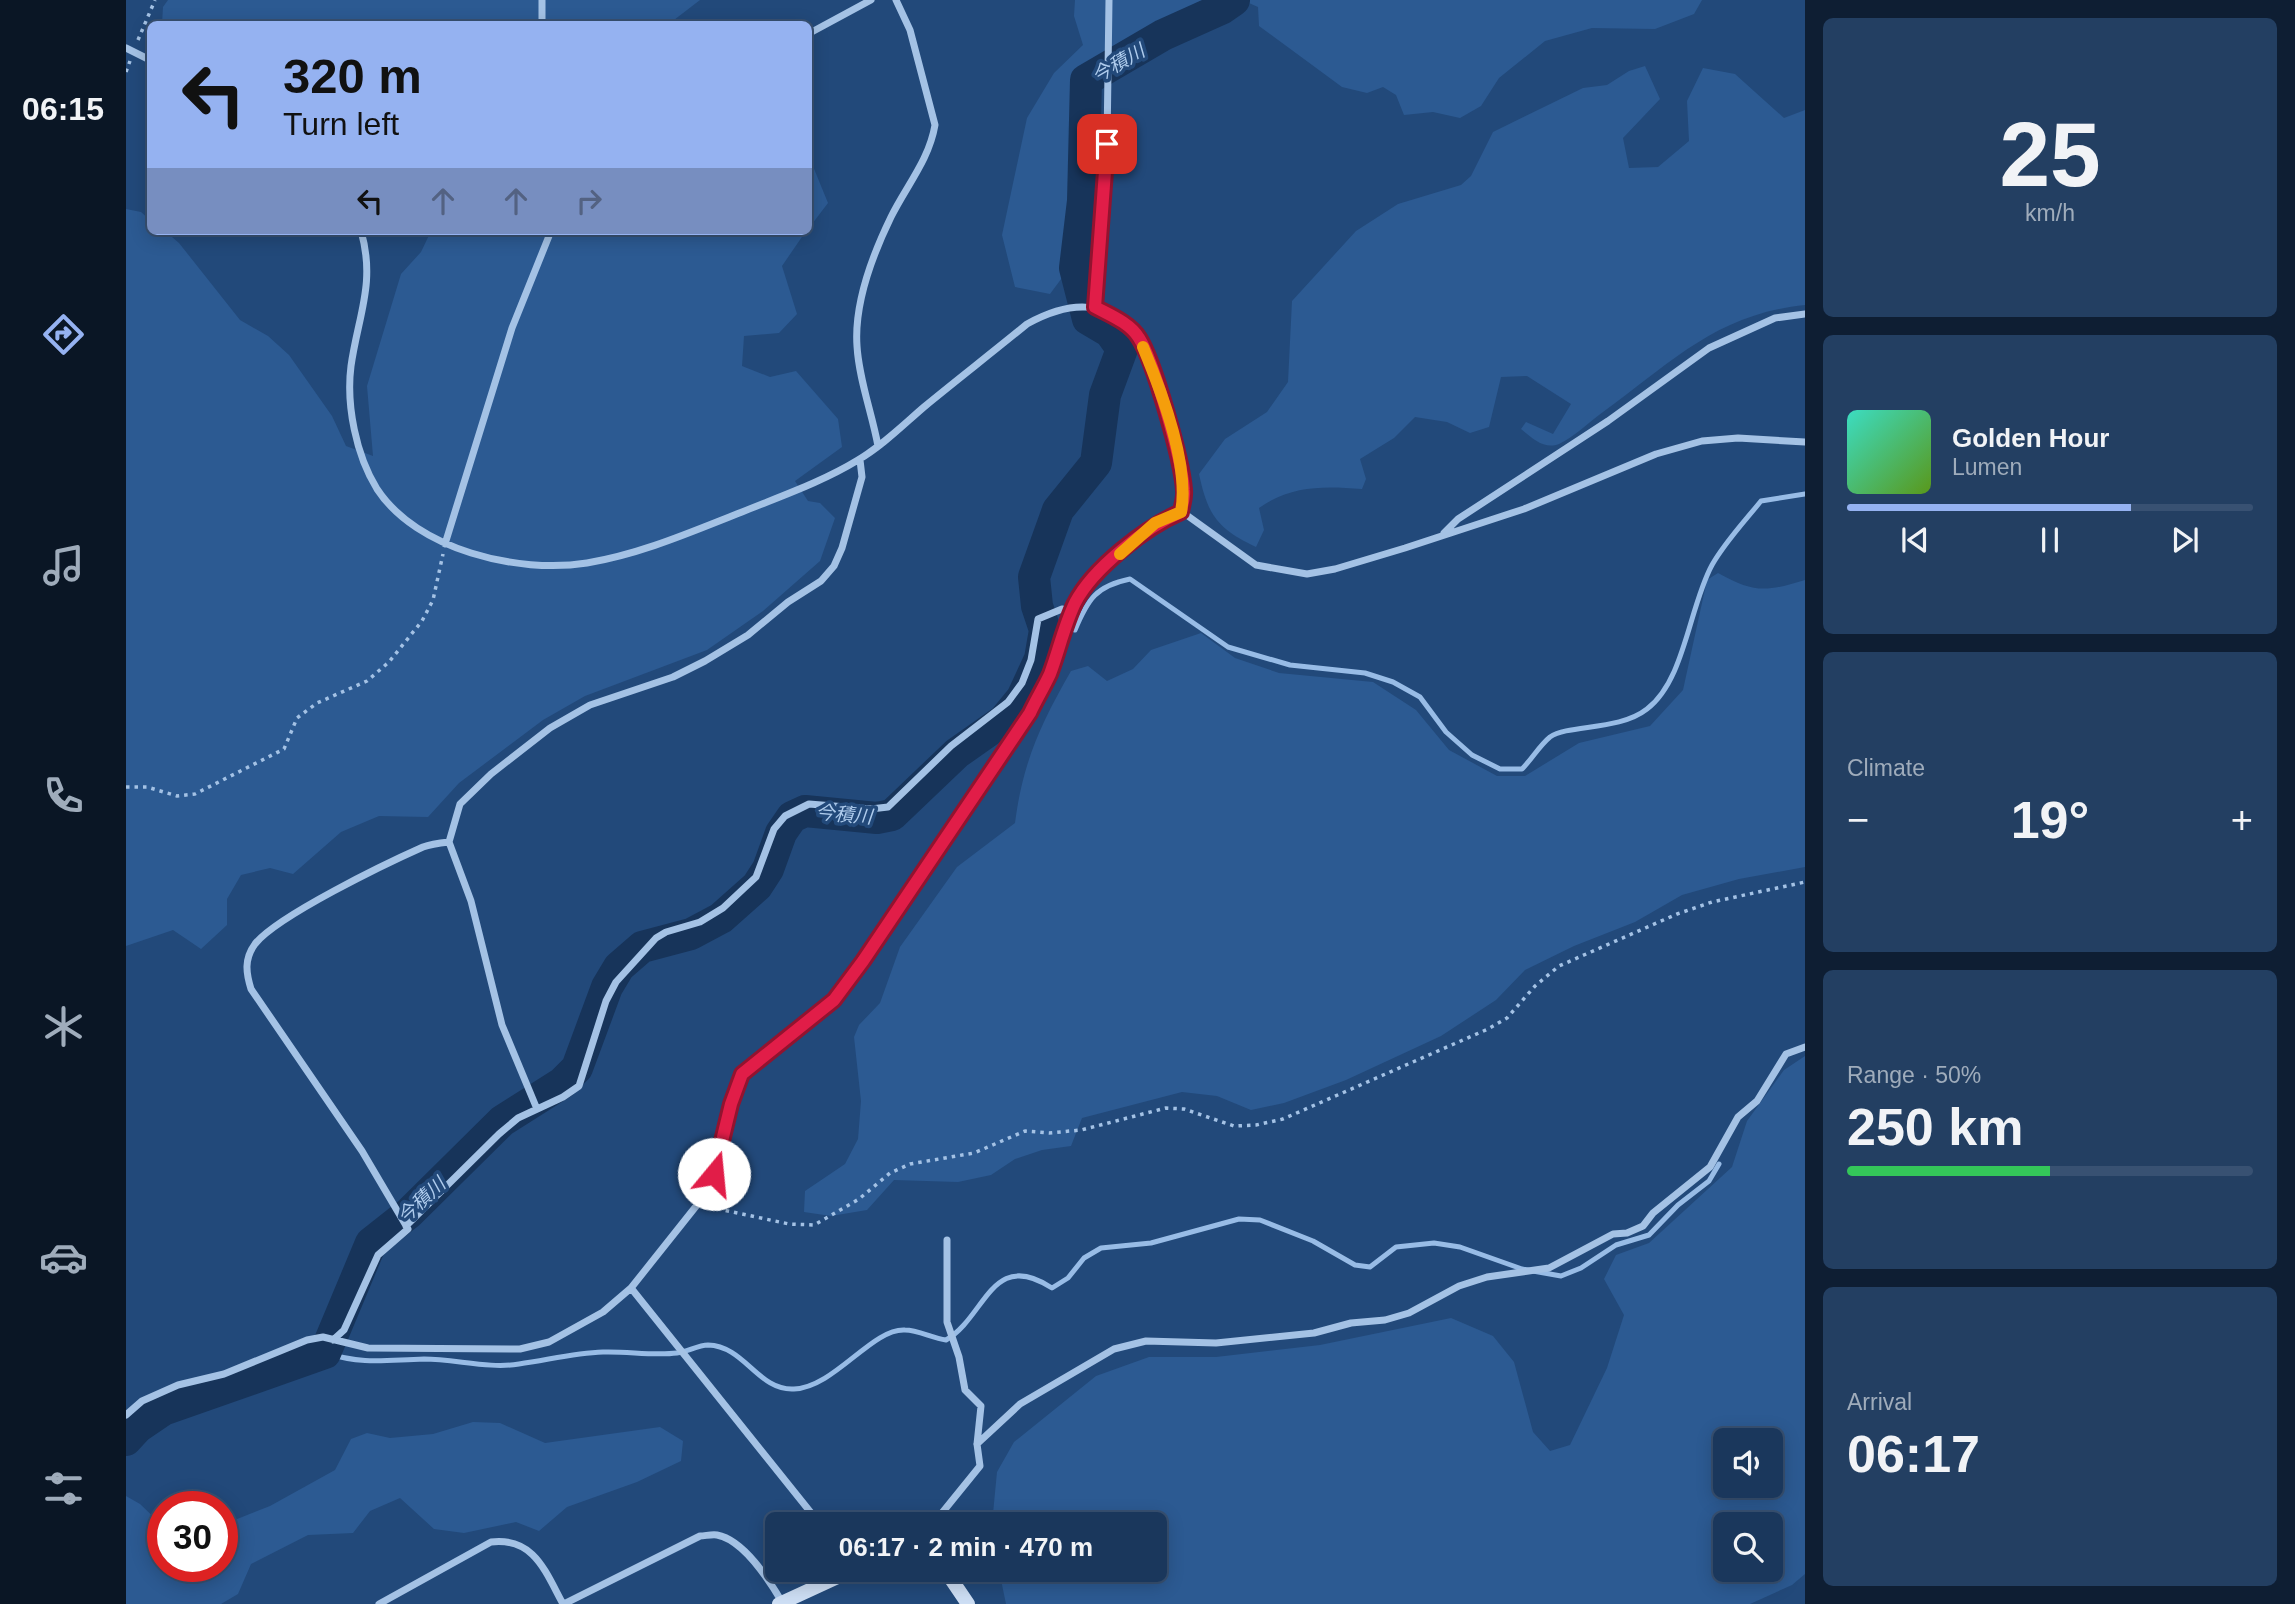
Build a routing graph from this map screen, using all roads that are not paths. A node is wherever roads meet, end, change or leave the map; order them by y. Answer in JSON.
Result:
{"nodes":[{"id":1,"x":542,"y":0,"type":"edge"},
{"id":2,"x":871,"y":0,"type":"edge"},
{"id":3,"x":896,"y":0,"type":"edge"},
{"id":4,"x":1109,"y":0,"type":"edge"},
{"id":5,"x":541,"y":21,"type":"edge"},
{"id":6,"x":812,"y":32,"type":"edge"},
{"id":7,"x":129,"y":50,"type":"edge"},
{"id":8,"x":147,"y":59,"type":"edge"},
{"id":9,"x":362,"y":235,"type":"edge"},
{"id":10,"x":549,"y":235,"type":"edge"},
{"id":11,"x":1095,"y":307,"type":"junction"},
{"id":12,"x":1805,"y":314,"type":"edge"},
{"id":13,"x":1805,"y":443,"type":"edge"},
{"id":14,"x":878,"y":446,"type":"junction"},
{"id":15,"x":860,"y":460,"type":"junction"},
{"id":16,"x":1181,"y":512,"type":"junction"},
{"id":17,"x":1441,"y":536,"type":"junction"},
{"id":18,"x":445,"y":544,"type":"junction"},
{"id":19,"x":1072,"y":611,"type":"junction"},
{"id":20,"x":449,"y":842,"type":"junction"},
{"id":21,"x":1805,"y":1046,"type":"edge"},
{"id":22,"x":537,"y":1109,"type":"junction"},
{"id":23,"x":407,"y":1226,"type":"junction"},
{"id":24,"x":947,"y":1240,"type":"dead end"},
{"id":25,"x":631,"y":1288,"type":"junction"},
{"id":26,"x":334,"y":1340,"type":"junction"},
{"id":27,"x":126,"y":1415,"type":"edge"},
{"id":28,"x":977,"y":1444,"type":"junction"},
{"id":29,"x":810,"y":1512,"type":"edge"},
{"id":30,"x":943,"y":1512,"type":"edge"},
{"id":31,"x":827,"y":1582,"type":"edge"},
{"id":32,"x":953,"y":1582,"type":"edge"},
{"id":33,"x":781,"y":1603,"type":"edge"},
{"id":34,"x":379,"y":1604,"type":"edge"},
{"id":35,"x":563,"y":1604,"type":"edge"},
{"id":36,"x":968,"y":1604,"type":"edge"}],
"edges":[{"from":1,"to":5,"type":"street"},
{"from":2,"to":6,"type":"street"},
{"from":3,"to":14,"type":"street"},
{"from":4,"to":11,"type":"street"},
{"from":7,"to":8,"type":"street"},
{"from":9,"to":18,"type":"street"},
{"from":10,"to":18,"type":"street"},
{"from":11,"to":14,"type":"street"},
{"from":11,"to":16,"type":"street"},
{"from":12,"to":17,"type":"street"},
{"from":13,"to":17,"type":"street"},
{"from":14,"to":15,"type":"street"},
{"from":15,"to":18,"type":"street"},
{"from":15,"to":20,"type":"street"},
{"from":16,"to":17,"type":"street"},
{"from":16,"to":19,"type":"street"},
{"from":19,"to":22,"type":"street"},
{"from":19,"to":25,"type":"street"},
{"from":20,"to":22,"type":"street"},
{"from":20,"to":23,"type":"street"},
{"from":21,"to":28,"type":"street"},
{"from":22,"to":23,"type":"street"},
{"from":23,"to":26,"type":"street"},
{"from":24,"to":28,"type":"street"},
{"from":25,"to":26,"type":"street"},
{"from":25,"to":29,"type":"street"},
{"from":26,"to":27,"type":"street"},
{"from":28,"to":30,"type":"street"},
{"from":31,"to":33,"type":"street"},
{"from":32,"to":36,"type":"street"},
{"from":33,"to":35,"type":"street"},
{"from":34,"to":35,"type":"street"}]}
